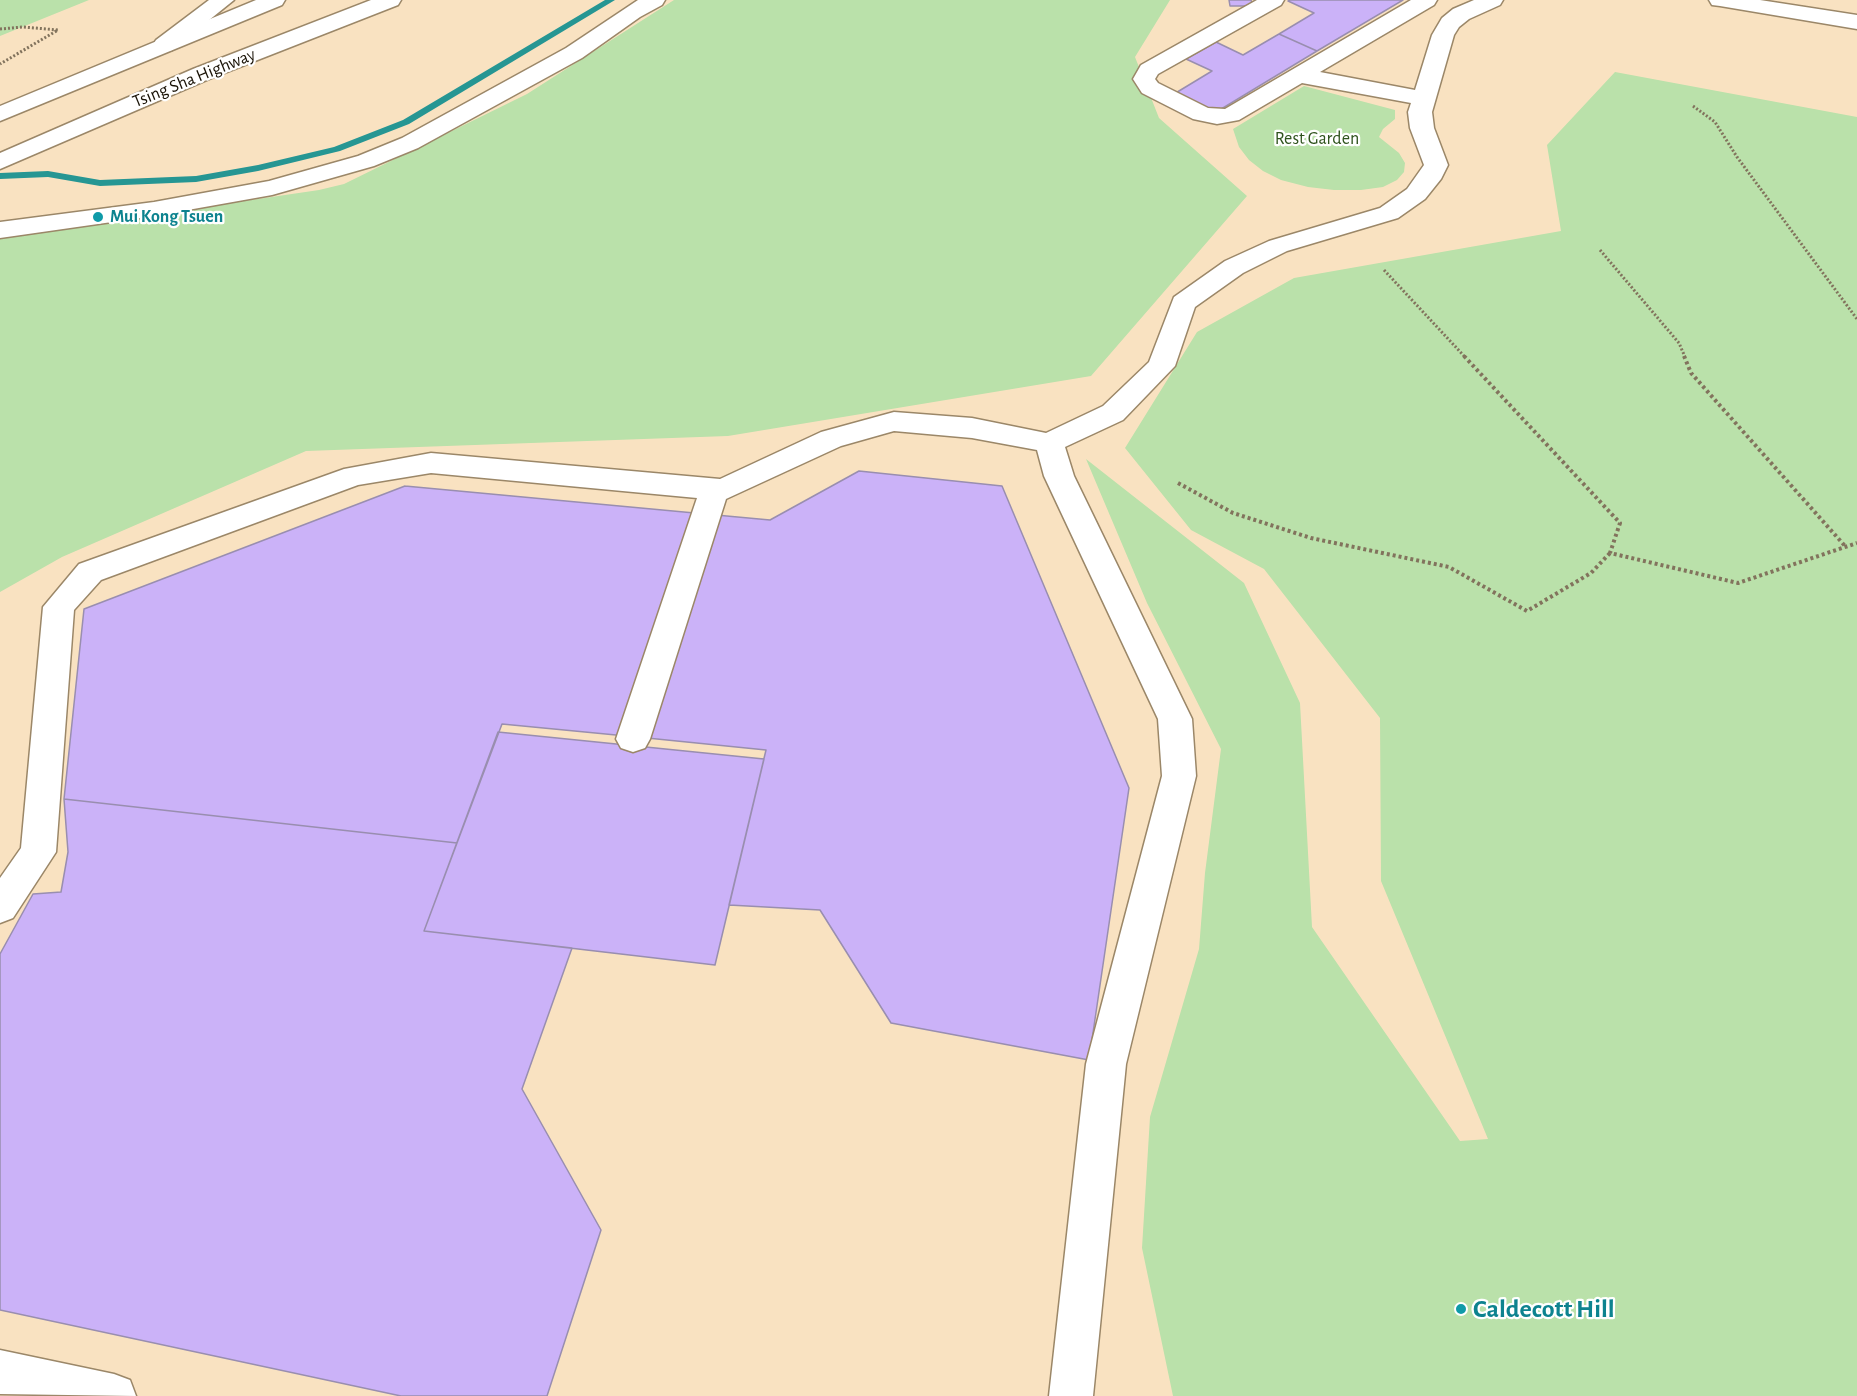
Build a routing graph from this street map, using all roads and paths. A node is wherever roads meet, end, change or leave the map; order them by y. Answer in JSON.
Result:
{"nodes":[{"id":1,"x":222,"y":0,"type":"edge"},
{"id":2,"x":274,"y":0,"type":"edge"},
{"id":3,"x":390,"y":0,"type":"edge"},
{"id":4,"x":654,"y":0,"type":"edge"},
{"id":5,"x":1426,"y":0,"type":"edge"},
{"id":6,"x":1492,"y":0,"type":"edge"},
{"id":7,"x":1720,"y":0,"type":"edge"},
{"id":8,"x":1264,"y":2,"type":"edge"},
{"id":9,"x":1857,"y":22,"type":"edge"},
{"id":10,"x":0,"y":29,"type":"edge"},
{"id":11,"x":164,"y":45,"type":"junction"},
{"id":12,"x":0,"y":64,"type":"edge"},
{"id":13,"x":1298,"y":75,"type":"junction"},
{"id":14,"x":1424,"y":98,"type":"junction"},
{"id":15,"x":1693,"y":106,"type":"dead end"},
{"id":16,"x":0,"y":114,"type":"edge"},
{"id":17,"x":0,"y":162,"type":"edge"},
{"id":18,"x":0,"y":230,"type":"edge"},
{"id":19,"x":1600,"y":250,"type":"dead end"},
{"id":20,"x":1384,"y":270,"type":"dead end"},
{"id":21,"x":1857,"y":319,"type":"edge"},
{"id":22,"x":1049,"y":443,"type":"junction"},
{"id":23,"x":1178,"y":483,"type":"dead end"},
{"id":24,"x":714,"y":490,"type":"junction"},
{"id":25,"x":1857,"y":543,"type":"edge"},
{"id":26,"x":1845,"y":546,"type":"junction"},
{"id":27,"x":1610,"y":553,"type":"junction"},
{"id":28,"x":633,"y":739,"type":"dead end"},
{"id":29,"x":0,"y":907,"type":"edge"},
{"id":30,"x":0,"y":1372,"type":"edge"},
{"id":31,"x":114,"y":1396,"type":"edge"},
{"id":32,"x":1071,"y":1396,"type":"edge"}],
"edges":[{"from":1,"to":11,"type":"main road"},
{"from":2,"to":11,"type":"main road","name":"Tsing Sha Highway"},
{"from":3,"to":17,"type":"main road","name":"Tsing Sha Highway"},
{"from":4,"to":18,"type":"main road"},
{"from":5,"to":13,"type":"main road"},
{"from":6,"to":14,"type":"main road"},
{"from":7,"to":9,"type":"main road"},
{"from":8,"to":13,"type":"main road"},
{"from":10,"to":12,"type":"path"},
{"from":11,"to":16,"type":"main road","name":"Tsing Sha Highway"},
{"from":13,"to":14,"type":"main road"},
{"from":14,"to":22,"type":"main road"},
{"from":15,"to":21,"type":"path"},
{"from":19,"to":26,"type":"path"},
{"from":20,"to":27,"type":"path"},
{"from":22,"to":24,"type":"main road"},
{"from":22,"to":32,"type":"main road"},
{"from":23,"to":27,"type":"path"},
{"from":24,"to":28,"type":"main road"},
{"from":24,"to":29,"type":"main road"},
{"from":25,"to":26,"type":"path"},
{"from":26,"to":27,"type":"path"},
{"from":30,"to":31,"type":"main road"}]}
